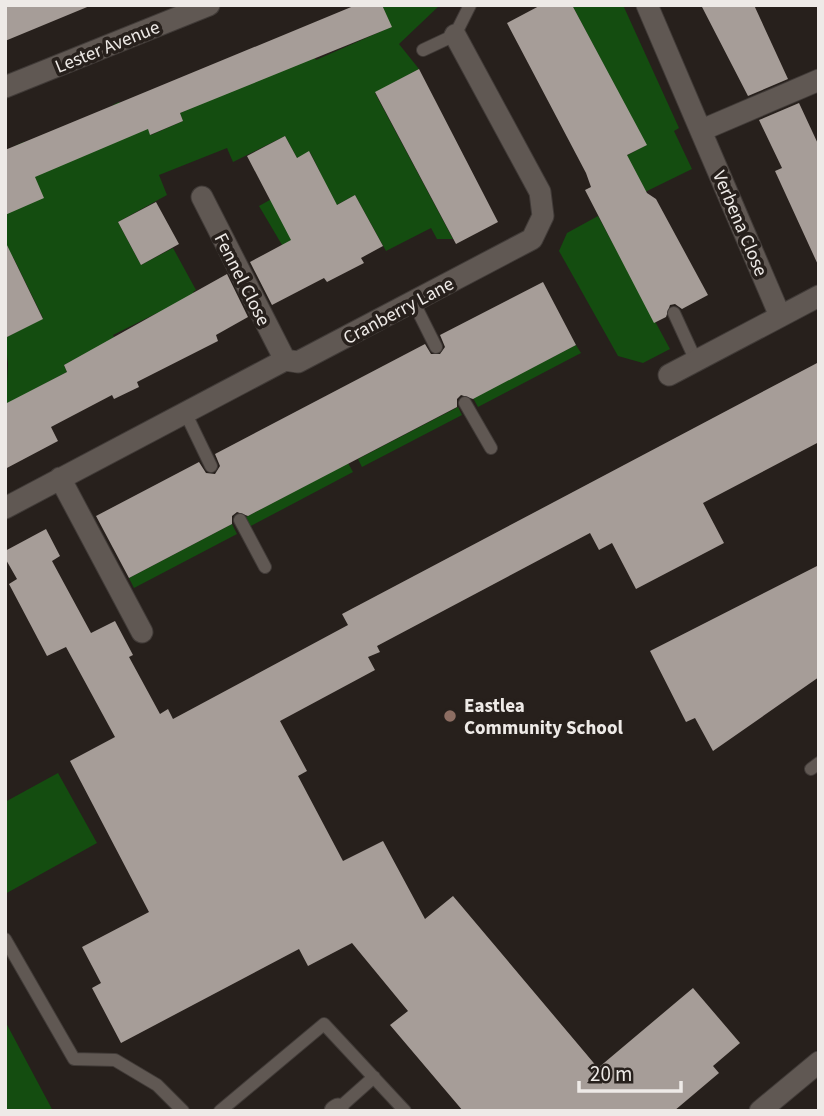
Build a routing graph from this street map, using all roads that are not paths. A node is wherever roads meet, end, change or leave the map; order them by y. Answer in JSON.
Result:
{"nodes":[{"id":1,"x":209,"y":5,"type":"edge"},
{"id":2,"x":470,"y":5,"type":"edge"},
{"id":3,"x":647,"y":5,"type":"edge"},
{"id":4,"x":455,"y":35,"type":"junction"},
{"id":5,"x":423,"y":50,"type":"dead end"},
{"id":6,"x":819,"y":80,"type":"edge"},
{"id":7,"x":5,"y":88,"type":"edge"},
{"id":8,"x":702,"y":130,"type":"junction"},
{"id":9,"x":202,"y":197,"type":"dead end"},
{"id":10,"x":819,"y":296,"type":"edge"},
{"id":11,"x":414,"y":303,"type":"junction"},
{"id":12,"x":674,"y":313,"type":"dead end"},
{"id":13,"x":780,"y":316,"type":"junction"},
{"id":14,"x":436,"y":347,"type":"dead end"},
{"id":15,"x":285,"y":360,"type":"junction"},
{"id":16,"x":696,"y":361,"type":"junction"},
{"id":17,"x":669,"y":375,"type":"dead end"},
{"id":18,"x":465,"y":403,"type":"dead end"},
{"id":19,"x":185,"y":412,"type":"junction"},
{"id":20,"x":491,"y":447,"type":"dead end"},
{"id":21,"x":211,"y":466,"type":"dead end"},
{"id":22,"x":60,"y":478,"type":"junction"},
{"id":23,"x":5,"y":508,"type":"edge"},
{"id":24,"x":240,"y":520,"type":"dead end"},
{"id":25,"x":265,"y":567,"type":"dead end"},
{"id":26,"x":142,"y":632,"type":"dead end"},
{"id":27,"x":5,"y":939,"type":"edge"},
{"id":28,"x":819,"y":1062,"type":"edge"},
{"id":29,"x":374,"y":1077,"type":"junction"},
{"id":30,"x":337,"y":1110,"type":"edge"},
{"id":31,"x":183,"y":1111,"type":"edge"},
{"id":32,"x":220,"y":1111,"type":"edge"},
{"id":33,"x":405,"y":1111,"type":"edge"},
{"id":34,"x":760,"y":1111,"type":"edge"}],
"edges":[{"from":1,"to":7,"type":"street","name":"Lester Avenue"},
{"from":2,"to":4,"type":"lane"},
{"from":3,"to":8,"type":"street","name":"Verbena Close"},
{"from":4,"to":5,"type":"lane"},
{"from":4,"to":11,"type":"street","name":"Cranberry Lane"},
{"from":6,"to":8,"type":"street"},
{"from":8,"to":13,"type":"street","name":"Verbena Close"},
{"from":9,"to":15,"type":"street","name":"Fennel Close"},
{"from":10,"to":13,"type":"street"},
{"from":11,"to":14,"type":"lane"},
{"from":11,"to":15,"type":"street","name":"Cranberry Lane"},
{"from":12,"to":16,"type":"lane"},
{"from":13,"to":16,"type":"street"},
{"from":15,"to":19,"type":"street","name":"Cranberry Lane"},
{"from":16,"to":17,"type":"street"},
{"from":18,"to":20,"type":"lane"},
{"from":19,"to":21,"type":"lane"},
{"from":19,"to":22,"type":"street","name":"Cranberry Lane"},
{"from":22,"to":23,"type":"street","name":"Cranberry Lane"},
{"from":22,"to":26,"type":"street"},
{"from":24,"to":25,"type":"lane"},
{"from":27,"to":31,"type":"lane"},
{"from":28,"to":34,"type":"street"},
{"from":29,"to":30,"type":"lane"},
{"from":29,"to":32,"type":"lane"},
{"from":29,"to":33,"type":"lane"}]}
